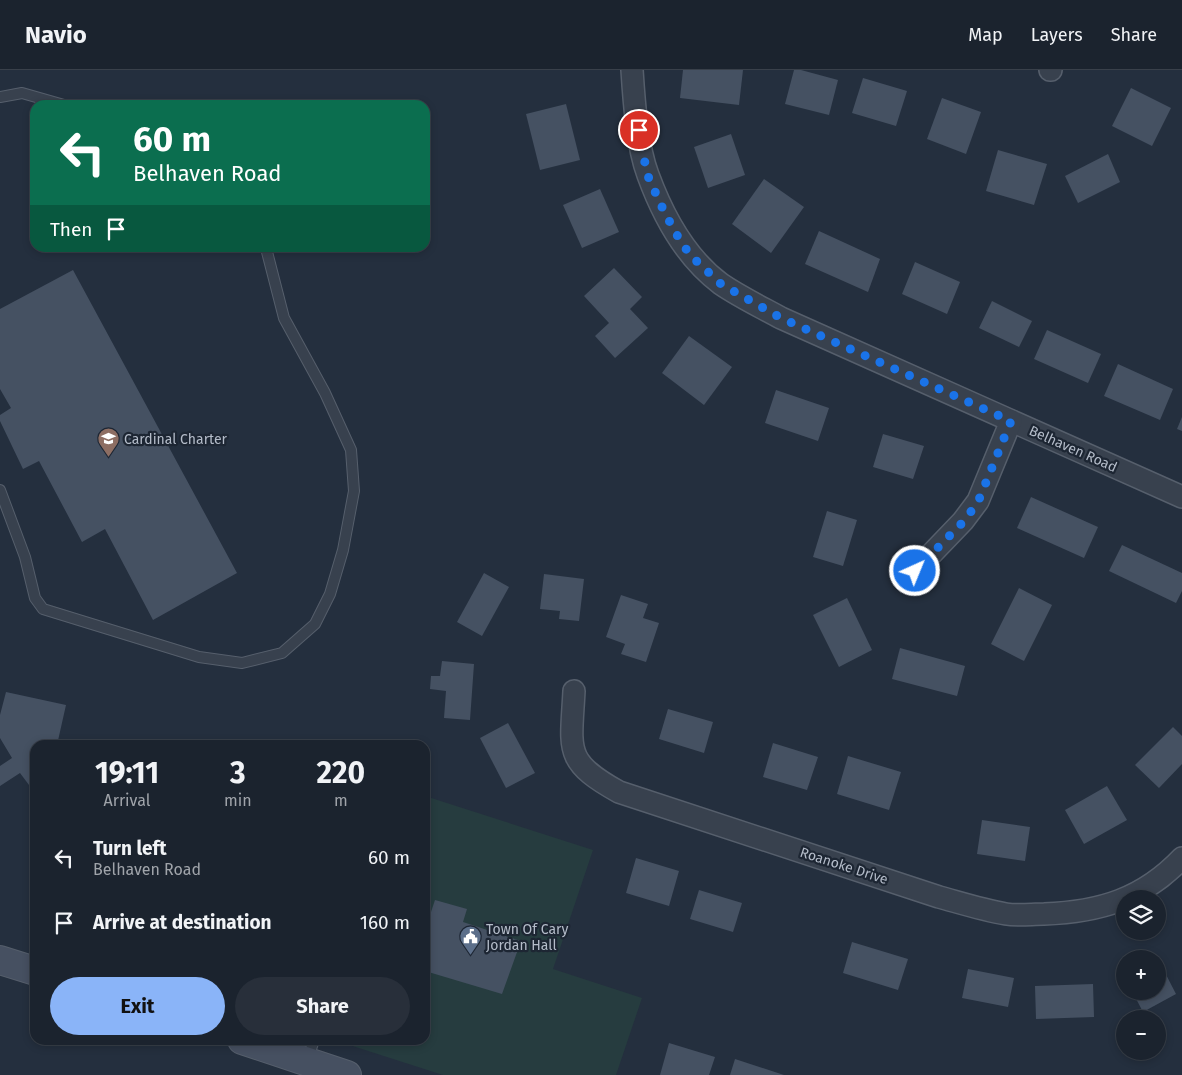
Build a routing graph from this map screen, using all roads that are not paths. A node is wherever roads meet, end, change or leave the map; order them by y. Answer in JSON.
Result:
{"nodes":[{"id":1,"x":632,"y":70,"type":"edge"},
{"id":2,"x":0,"y":97,"type":"edge"},
{"id":3,"x":46,"y":100,"type":"edge"},
{"id":4,"x":267,"y":252,"type":"edge"},
{"id":5,"x":1011,"y":421,"type":"junction"},
{"id":6,"x":0,"y":490,"type":"edge"},
{"id":7,"x":1182,"y":497,"type":"edge"},
{"id":8,"x":915,"y":571,"type":"dead end"},
{"id":9,"x":574,"y":691,"type":"dead end"},
{"id":10,"x":1182,"y":858,"type":"edge"},
{"id":11,"x":0,"y":960,"type":"edge"},
{"id":12,"x":30,"y":969,"type":"edge"},
{"id":13,"x":274,"y":1045,"type":"edge"},
{"id":14,"x":310,"y":1051,"type":"edge"},
{"id":15,"x":347,"y":1075,"type":"edge"}],
"edges":[{"from":1,"to":5,"type":"street","name":"Belhaven Road"},
{"from":2,"to":3,"type":"lane"},
{"from":4,"to":6,"type":"lane"},
{"from":5,"to":7,"type":"street","name":"Belhaven Road"},
{"from":5,"to":8,"type":"street"},
{"from":9,"to":10,"type":"street","name":"Roanoke Drive"},
{"from":11,"to":12,"type":"main road"},
{"from":13,"to":14,"type":"main road"},
{"from":14,"to":15,"type":"main road"}]}
